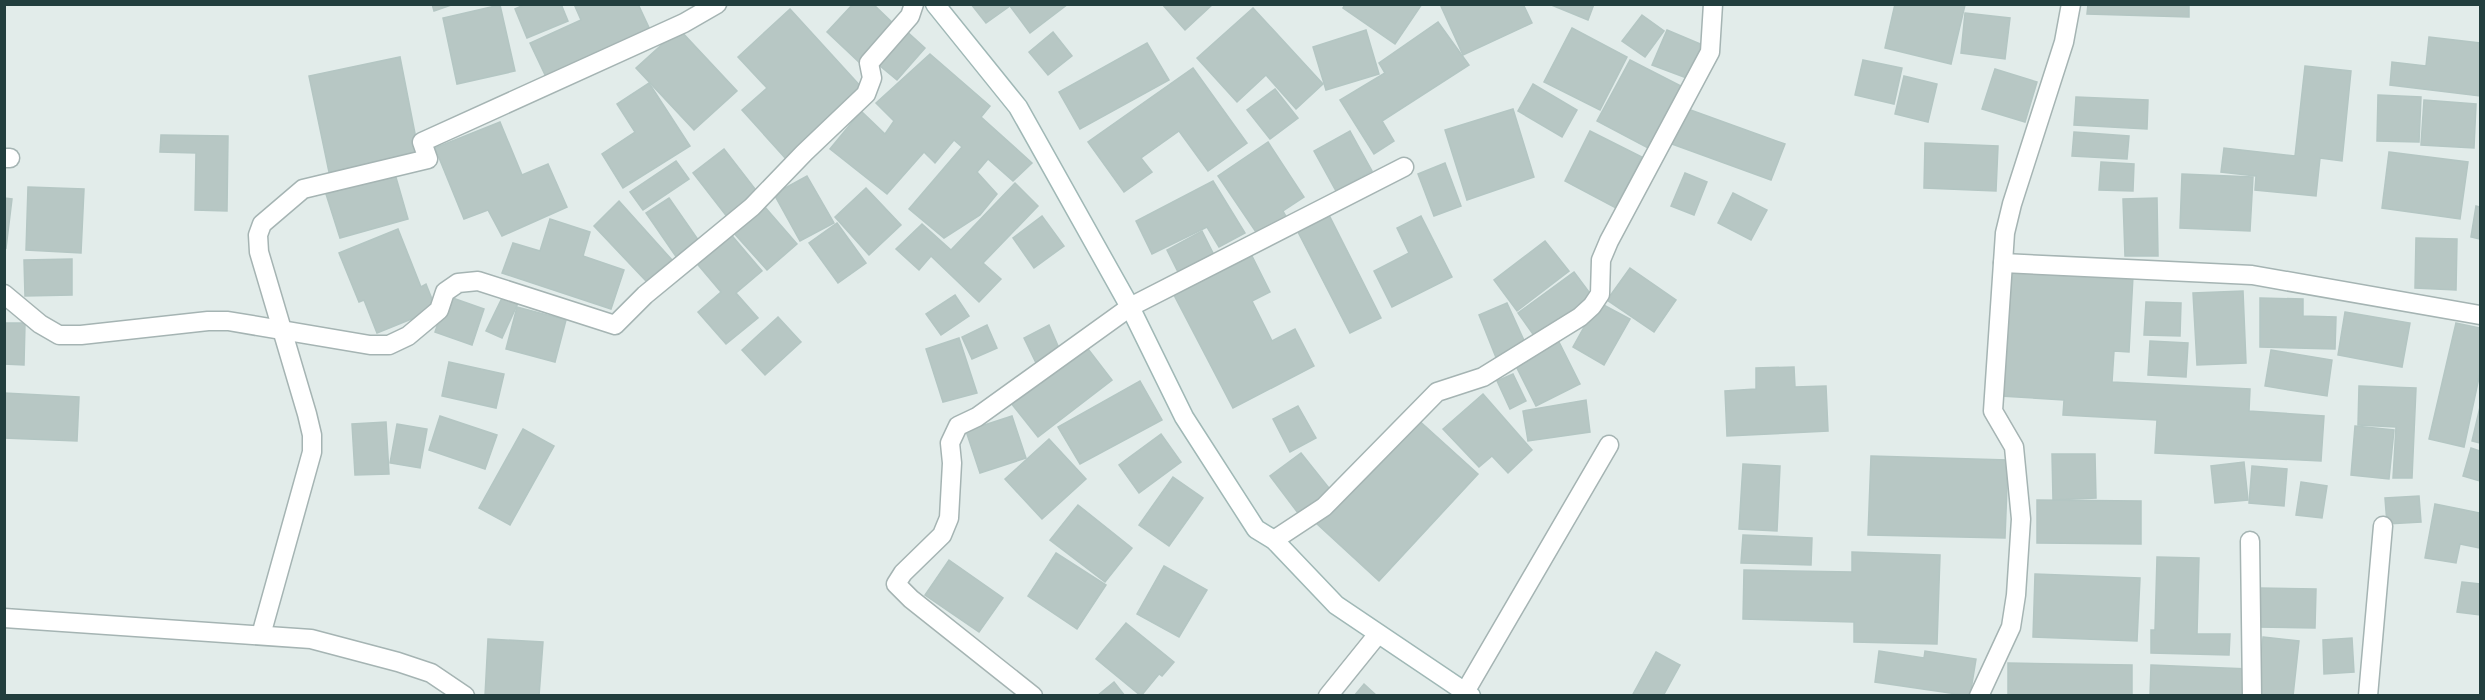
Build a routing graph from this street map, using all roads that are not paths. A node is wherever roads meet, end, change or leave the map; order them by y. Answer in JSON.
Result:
{"nodes":[{"id":1,"x":717,"y":4,"type":"edge"},
{"id":2,"x":914,"y":4,"type":"edge"},
{"id":3,"x":935,"y":4,"type":"edge"},
{"id":4,"x":1713,"y":4,"type":"edge"},
{"id":5,"x":2071,"y":4,"type":"edge"},
{"id":6,"x":1404,"y":167,"type":"dead end"},
{"id":7,"x":2003,"y":263,"type":"junction"},
{"id":8,"x":4,"y":294,"type":"edge"},
{"id":9,"x":1130,"y":307,"type":"junction"},
{"id":10,"x":2481,"y":315,"type":"edge"},
{"id":11,"x":283,"y":332,"type":"junction"},
{"id":12,"x":1610,"y":445,"type":"dead end"},
{"id":13,"x":2383,"y":526,"type":"dead end"},
{"id":14,"x":1274,"y":540,"type":"junction"},
{"id":15,"x":2250,"y":541,"type":"dead end"},
{"id":16,"x":4,"y":618,"type":"edge"},
{"id":17,"x":1378,"y":634,"type":"junction"},
{"id":18,"x":261,"y":635,"type":"junction"},
{"id":19,"x":1468,"y":694,"type":"edge"},
{"id":20,"x":465,"y":696,"type":"edge"},
{"id":21,"x":1033,"y":696,"type":"edge"},
{"id":22,"x":1328,"y":696,"type":"edge"},
{"id":23,"x":1979,"y":696,"type":"edge"},
{"id":24,"x":2253,"y":696,"type":"edge"},
{"id":25,"x":2368,"y":696,"type":"edge"}],
"edges":[{"from":1,"to":11,"type":"street"},
{"from":2,"to":11,"type":"street"},
{"from":3,"to":9,"type":"street"},
{"from":4,"to":14,"type":"street"},
{"from":5,"to":7,"type":"street"},
{"from":6,"to":9,"type":"street"},
{"from":7,"to":10,"type":"street"},
{"from":7,"to":23,"type":"street"},
{"from":8,"to":11,"type":"street"},
{"from":9,"to":14,"type":"street"},
{"from":9,"to":21,"type":"street"},
{"from":11,"to":18,"type":"street"},
{"from":12,"to":19,"type":"street"},
{"from":13,"to":25,"type":"street"},
{"from":14,"to":17,"type":"street"},
{"from":15,"to":24,"type":"street"},
{"from":16,"to":18,"type":"street"},
{"from":17,"to":19,"type":"street"},
{"from":17,"to":22,"type":"street"},
{"from":18,"to":20,"type":"street"}]}
